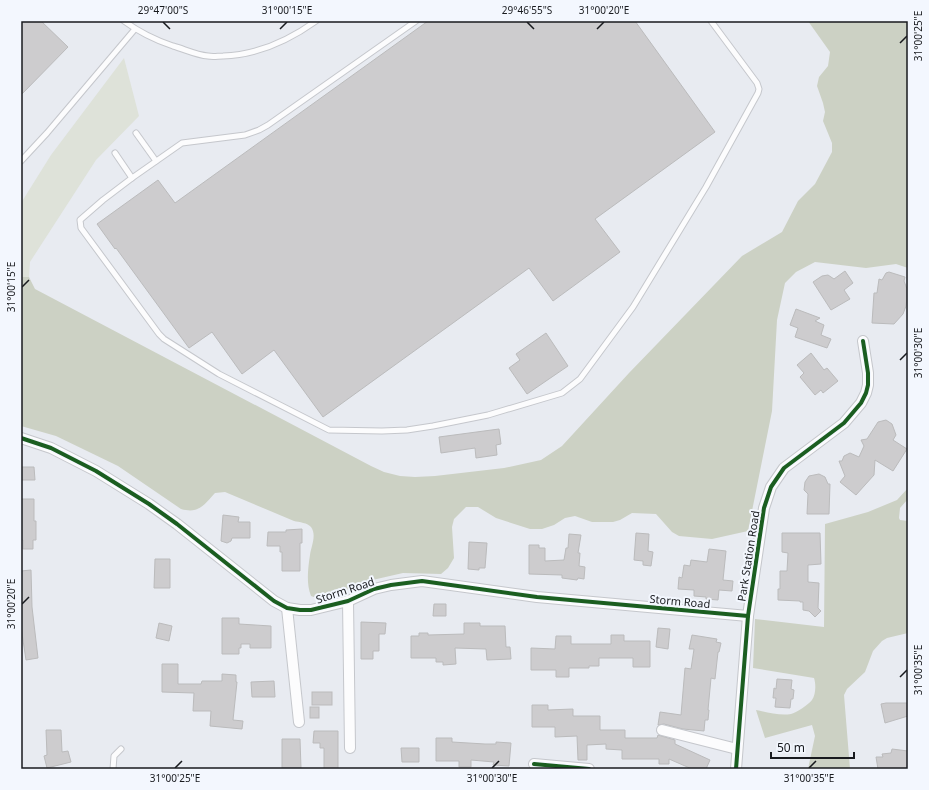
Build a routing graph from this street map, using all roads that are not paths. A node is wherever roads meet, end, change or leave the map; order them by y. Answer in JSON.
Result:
{"nodes":[{"id":1,"x":124,"y":21,"type":"edge"},
{"id":2,"x":316,"y":21,"type":"edge"},
{"id":3,"x":416,"y":21,"type":"edge"},
{"id":4,"x":711,"y":21,"type":"edge"},
{"id":5,"x":135,"y":29,"type":"junction"},
{"id":6,"x":136,"y":133,"type":"dead end"},
{"id":7,"x":116,"y":153,"type":"dead end"},
{"id":8,"x":21,"y":161,"type":"edge"},
{"id":9,"x":156,"y":161,"type":"junction"},
{"id":10,"x":132,"y":178,"type":"junction"},
{"id":11,"x":863,"y":341,"type":"dead end"},
{"id":12,"x":21,"y":438,"type":"edge"},
{"id":13,"x":348,"y":601,"type":"junction"},
{"id":14,"x":287,"y":608,"type":"junction"},
{"id":15,"x":748,"y":616,"type":"junction"},
{"id":16,"x":299,"y":722,"type":"dead end"},
{"id":17,"x":662,"y":730,"type":"dead end"},
{"id":18,"x":121,"y":748,"type":"dead end"},
{"id":19,"x":350,"y":748,"type":"dead end"},
{"id":20,"x":737,"y":750,"type":"junction"},
{"id":21,"x":534,"y":764,"type":"dead end"},
{"id":22,"x":113,"y":769,"type":"edge"},
{"id":23,"x":589,"y":769,"type":"edge"},
{"id":24,"x":736,"y":769,"type":"edge"}],
"edges":[{"from":1,"to":5,"type":"lane"},
{"from":2,"to":5,"type":"lane"},
{"from":3,"to":9,"type":"lane"},
{"from":4,"to":10,"type":"lane"},
{"from":5,"to":8,"type":"lane"},
{"from":6,"to":9,"type":"lane"},
{"from":7,"to":10,"type":"lane"},
{"from":9,"to":10,"type":"lane"},
{"from":11,"to":15,"type":"street","name":"Park Station Road"},
{"from":12,"to":14,"type":"street","name":"Storm Road"},
{"from":13,"to":14,"type":"street","name":"Storm Road"},
{"from":13,"to":15,"type":"street","name":"Storm Road"},
{"from":13,"to":19,"type":"street"},
{"from":14,"to":16,"type":"street"},
{"from":15,"to":20,"type":"street","name":"Park Station Road"},
{"from":17,"to":20,"type":"street"},
{"from":18,"to":22,"type":"lane"},
{"from":20,"to":24,"type":"street","name":"Park Station Road"},
{"from":21,"to":23,"type":"street"}]}
